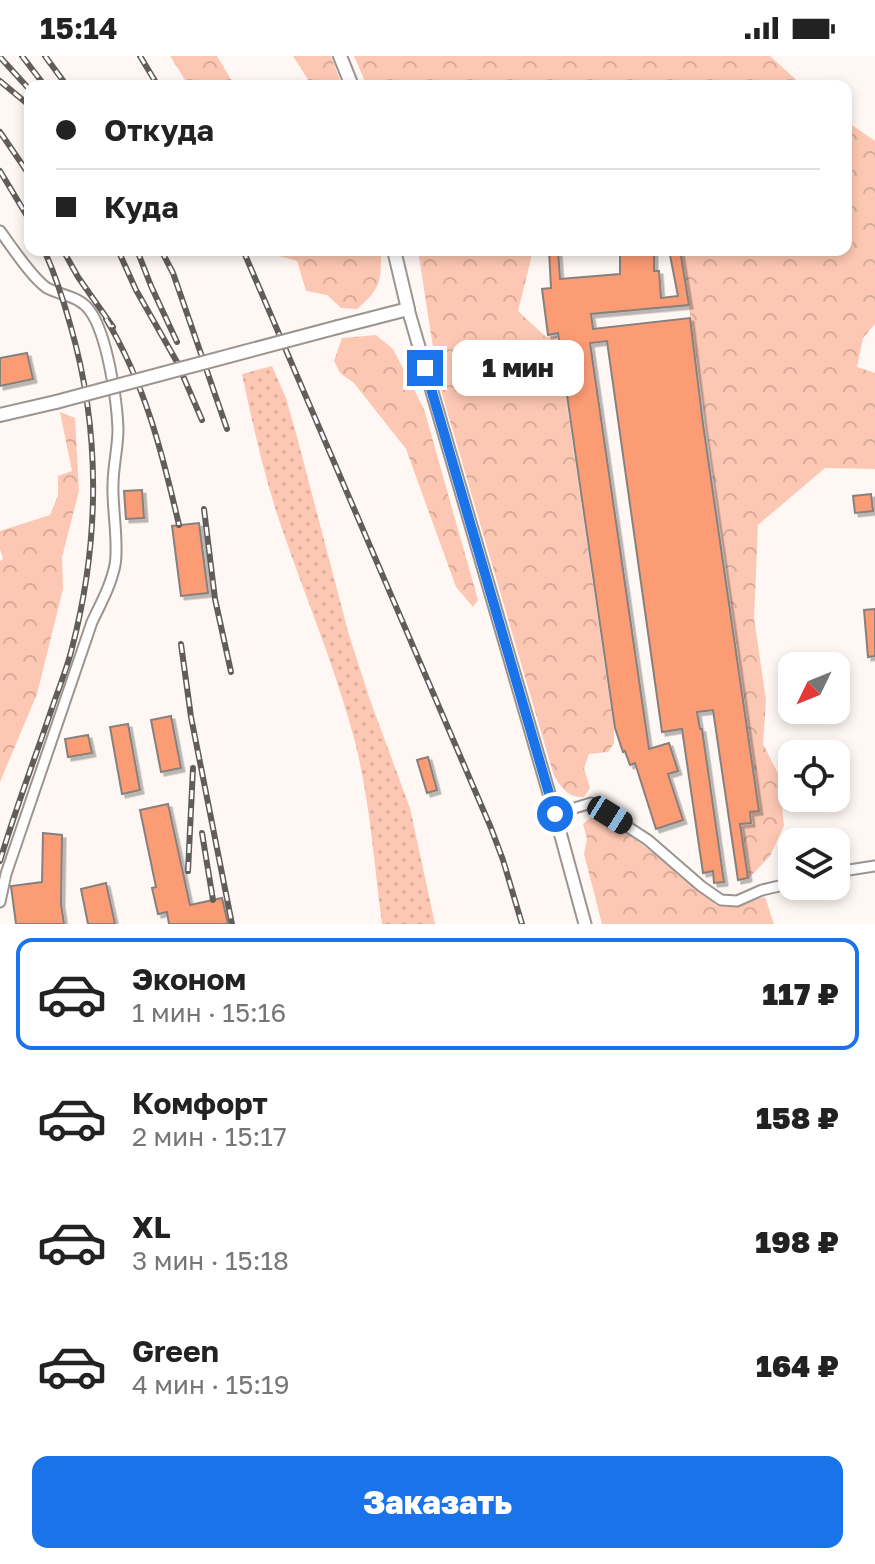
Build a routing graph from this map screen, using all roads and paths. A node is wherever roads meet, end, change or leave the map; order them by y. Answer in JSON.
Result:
{"nodes":[{"id":1,"x":340,"y":56,"type":"edge"},
{"id":2,"x":350,"y":80,"type":"edge"},
{"id":3,"x":0,"y":231,"type":"edge"},
{"id":4,"x":395,"y":256,"type":"edge"},
{"id":5,"x":408,"y":309,"type":"junction"},
{"id":6,"x":0,"y":415,"type":"edge"},
{"id":7,"x":555,"y":814,"type":"junction"},
{"id":8,"x":875,"y":866,"type":"edge"},
{"id":9,"x":850,"y":870,"type":"edge"},
{"id":10,"x":778,"y":886,"type":"edge"},
{"id":11,"x":0,"y":902,"type":"edge"},
{"id":12,"x":585,"y":924,"type":"edge"}],
"edges":[{"from":1,"to":2,"type":"main road"},
{"from":3,"to":11,"type":"street"},
{"from":4,"to":5,"type":"main road"},
{"from":5,"to":6,"type":"main road","bridge":true},
{"from":5,"to":7,"type":"street"},
{"from":7,"to":10,"type":"street"},
{"from":7,"to":12,"type":"street"},
{"from":8,"to":9,"type":"street"}]}
